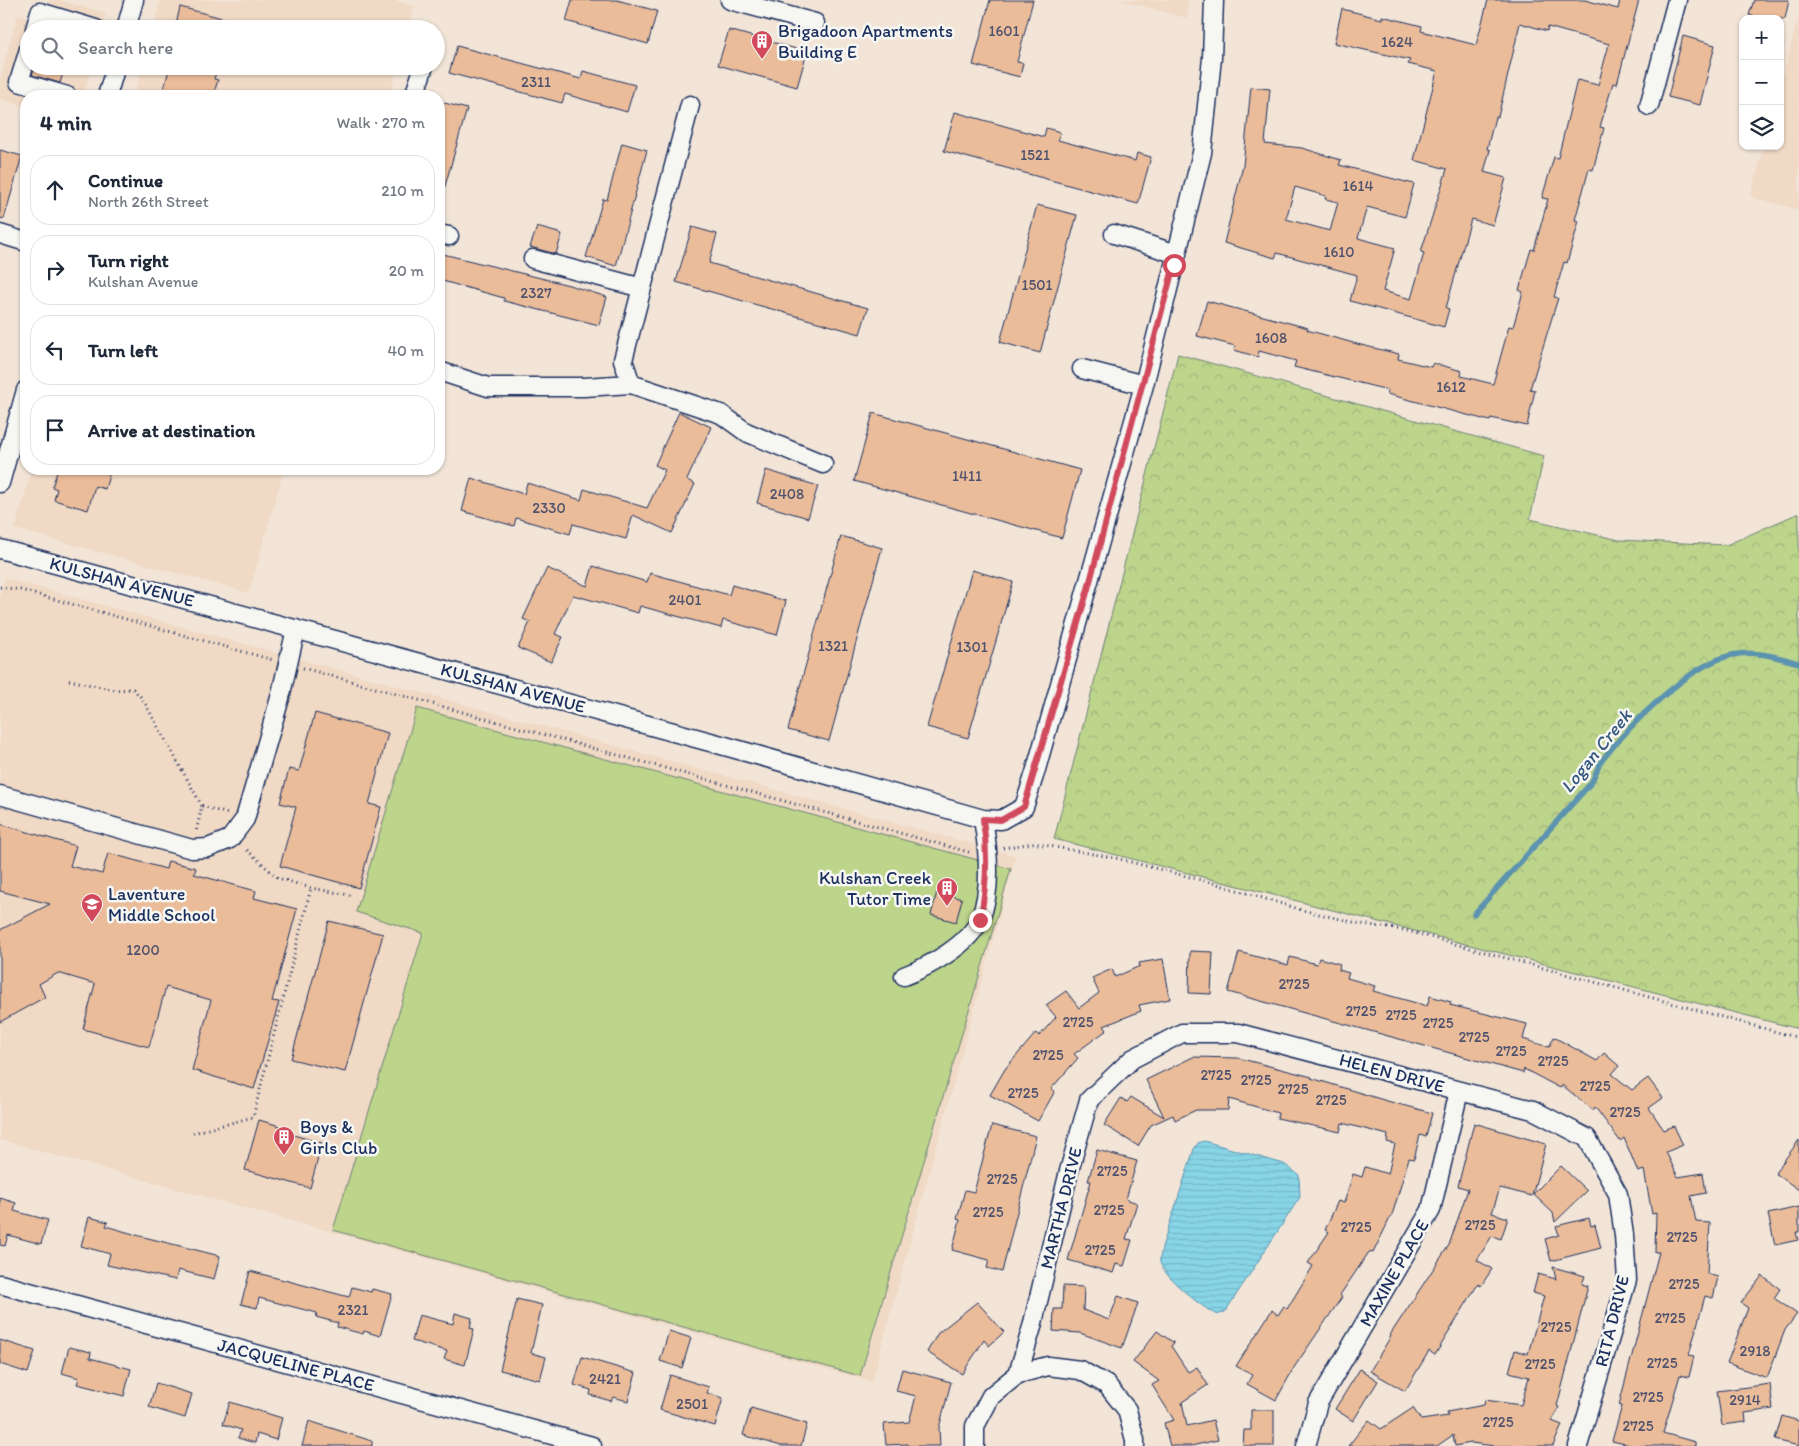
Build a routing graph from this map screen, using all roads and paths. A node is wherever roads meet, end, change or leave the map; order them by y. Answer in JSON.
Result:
{"nodes":[{"id":1,"x":134,"y":0,"type":"edge"},
{"id":2,"x":730,"y":0,"type":"edge"},
{"id":3,"x":1214,"y":0,"type":"edge"},
{"id":4,"x":1677,"y":0,"type":"edge"},
{"id":5,"x":38,"y":20,"type":"edge"},
{"id":6,"x":66,"y":20,"type":"edge"},
{"id":7,"x":128,"y":20,"type":"edge"},
{"id":8,"x":816,"y":23,"type":"dead end"},
{"id":9,"x":21,"y":75,"type":"edge"},
{"id":10,"x":114,"y":75,"type":"edge"},
{"id":11,"x":421,"y":75,"type":"edge"},
{"id":12,"x":46,"y":90,"type":"edge"},
{"id":13,"x":110,"y":90,"type":"edge"},
{"id":14,"x":416,"y":90,"type":"edge"},
{"id":15,"x":690,"y":105,"type":"dead end"},
{"id":16,"x":1649,"y":106,"type":"dead end"},
{"id":17,"x":0,"y":234,"type":"edge"},
{"id":18,"x":1114,"y":234,"type":"dead end"},
{"id":19,"x":20,"y":240,"type":"edge"},
{"id":20,"x":1177,"y":254,"type":"junction"},
{"id":21,"x":533,"y":259,"type":"dead end"},
{"id":22,"x":642,"y":288,"type":"junction"},
{"id":23,"x":1082,"y":370,"type":"dead end"},
{"id":24,"x":445,"y":373,"type":"edge"},
{"id":25,"x":631,"y":384,"type":"junction"},
{"id":26,"x":1144,"y":386,"type":"junction"},
{"id":27,"x":20,"y":411,"type":"edge"},
{"id":28,"x":823,"y":464,"type":"dead end"},
{"id":29,"x":0,"y":483,"type":"edge"},
{"id":30,"x":0,"y":549,"type":"edge"},
{"id":31,"x":0,"y":587,"type":"edge"},
{"id":32,"x":296,"y":629,"type":"junction"},
{"id":33,"x":270,"y":659,"type":"dead end"},
{"id":34,"x":295,"y":666,"type":"dead end"},
{"id":35,"x":69,"y":680,"type":"dead end"},
{"id":36,"x":0,"y":795,"type":"edge"},
{"id":37,"x":983,"y":819,"type":"junction"},
{"id":38,"x":1033,"y":844,"type":"dead end"},
{"id":39,"x":192,"y":849,"type":"junction"},
{"id":40,"x":247,"y":850,"type":"dead end"},
{"id":41,"x":971,"y":854,"type":"dead end"},
{"id":42,"x":311,"y":888,"type":"junction"},
{"id":43,"x":354,"y":896,"type":"dead end"},
{"id":44,"x":904,"y":976,"type":"dead end"},
{"id":45,"x":1799,"y":1038,"type":"edge"},
{"id":46,"x":1132,"y":1059,"type":"joint"},
{"id":47,"x":1459,"y":1091,"type":"junction"},
{"id":48,"x":193,"y":1133,"type":"dead end"},
{"id":49,"x":1618,"y":1194,"type":"joint"},
{"id":50,"x":0,"y":1284,"type":"edge"},
{"id":51,"x":1018,"y":1374,"type":"junction"},
{"id":52,"x":592,"y":1446,"type":"edge"},
{"id":53,"x":975,"y":1446,"type":"edge"},
{"id":54,"x":1135,"y":1446,"type":"edge"},
{"id":55,"x":1306,"y":1446,"type":"edge"},
{"id":56,"x":1578,"y":1446,"type":"edge"}],
"edges":[{"from":1,"to":7,"type":"street"},
{"from":2,"to":8,"type":"street"},
{"from":3,"to":20,"type":"street"},
{"from":4,"to":16,"type":"street"},
{"from":5,"to":6,"type":"street"},
{"from":9,"to":12,"type":"street"},
{"from":10,"to":13,"type":"street"},
{"from":11,"to":14,"type":"street"},
{"from":15,"to":22,"type":"street"},
{"from":17,"to":19,"type":"street"},
{"from":18,"to":20,"type":"street"},
{"from":20,"to":26,"type":"street"},
{"from":21,"to":22,"type":"street"},
{"from":22,"to":25,"type":"street"},
{"from":23,"to":26,"type":"street"},
{"from":24,"to":25,"type":"street"},
{"from":25,"to":28,"type":"street"},
{"from":26,"to":37,"type":"street","name":"KULSHAN AVENUE"},
{"from":27,"to":29,"type":"street"},
{"from":30,"to":32,"type":"street","name":"KULSHAN AVENUE"},
{"from":31,"to":33,"type":"path"},
{"from":32,"to":37,"type":"street","name":"KULSHAN AVENUE"},
{"from":32,"to":39,"type":"street"},
{"from":34,"to":41,"type":"path"},
{"from":35,"to":39,"type":"path"},
{"from":36,"to":39,"type":"street"},
{"from":37,"to":44,"type":"street"},
{"from":38,"to":45,"type":"path"},
{"from":40,"to":42,"type":"path"},
{"from":42,"to":43,"type":"path"},
{"from":42,"to":48,"type":"path"},
{"from":46,"to":47,"type":"street","name":"HELEN DRIVE"},
{"from":46,"to":51,"type":"street","name":"MARTHA DRIVE"},
{"from":47,"to":49,"type":"street","name":"HELEN DRIVE"},
{"from":47,"to":55,"type":"street","name":"MAXINE PLACE"},
{"from":49,"to":56,"type":"street","name":"RITA DRIVE"},
{"from":50,"to":52,"type":"street","name":"JACQUELINE PLACE"},
{"from":51,"to":53,"type":"street"},
{"from":51,"to":54,"type":"street"}]}
